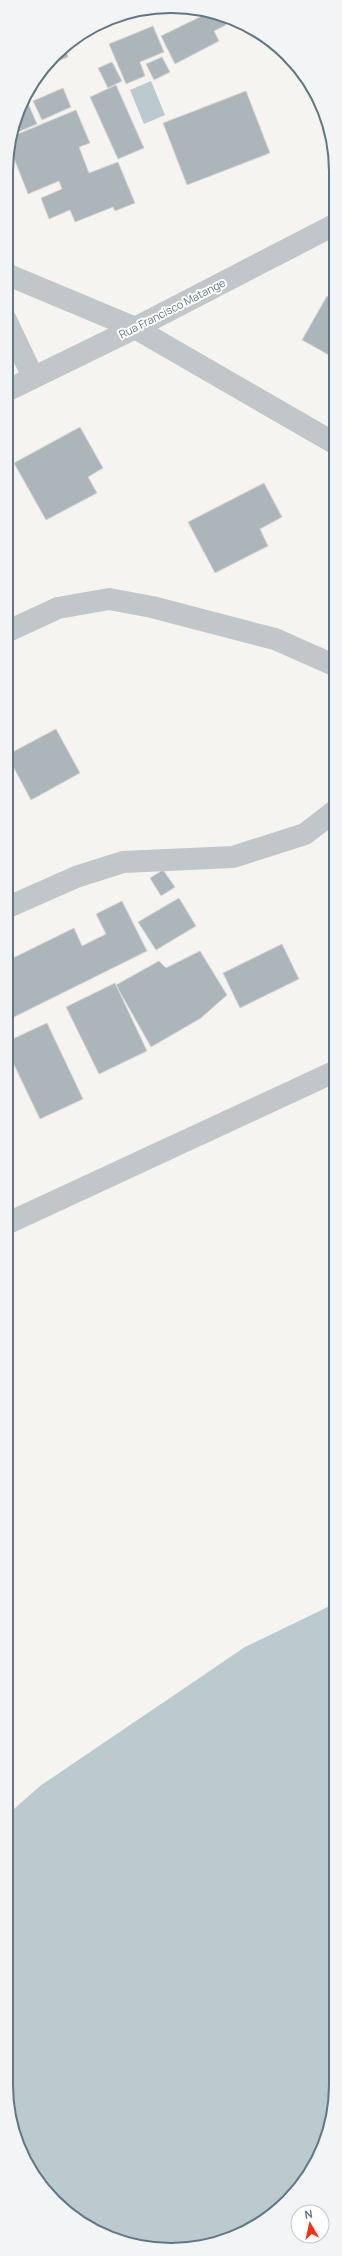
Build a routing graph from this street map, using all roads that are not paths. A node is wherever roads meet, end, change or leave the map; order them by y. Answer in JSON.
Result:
{"nodes":[{"id":1,"x":329,"y":228,"type":"edge"},
{"id":2,"x":13,"y":277,"type":"edge"},
{"id":3,"x":135,"y":328,"type":"junction"},
{"id":4,"x":13,"y":335,"type":"edge"},
{"id":5,"x":33,"y":377,"type":"junction"},
{"id":6,"x":13,"y":387,"type":"edge"},
{"id":7,"x":329,"y":440,"type":"edge"},
{"id":8,"x":13,"y":629,"type":"edge"},
{"id":9,"x":329,"y":663,"type":"edge"},
{"id":10,"x":329,"y":815,"type":"edge"},
{"id":11,"x":13,"y":905,"type":"edge"},
{"id":12,"x":329,"y":1074,"type":"edge"},
{"id":13,"x":13,"y":1221,"type":"edge"}],
"edges":[{"from":1,"to":3,"type":"street","name":"Rua Francisco Matange"},
{"from":2,"to":3,"type":"street"},
{"from":3,"to":5,"type":"street","name":"Rua Francisco Matange"},
{"from":3,"to":7,"type":"street"},
{"from":4,"to":5,"type":"street"},
{"from":5,"to":6,"type":"street","name":"Rua Francisco Matange"},
{"from":8,"to":9,"type":"street"},
{"from":10,"to":11,"type":"street"},
{"from":12,"to":13,"type":"street"}]}
